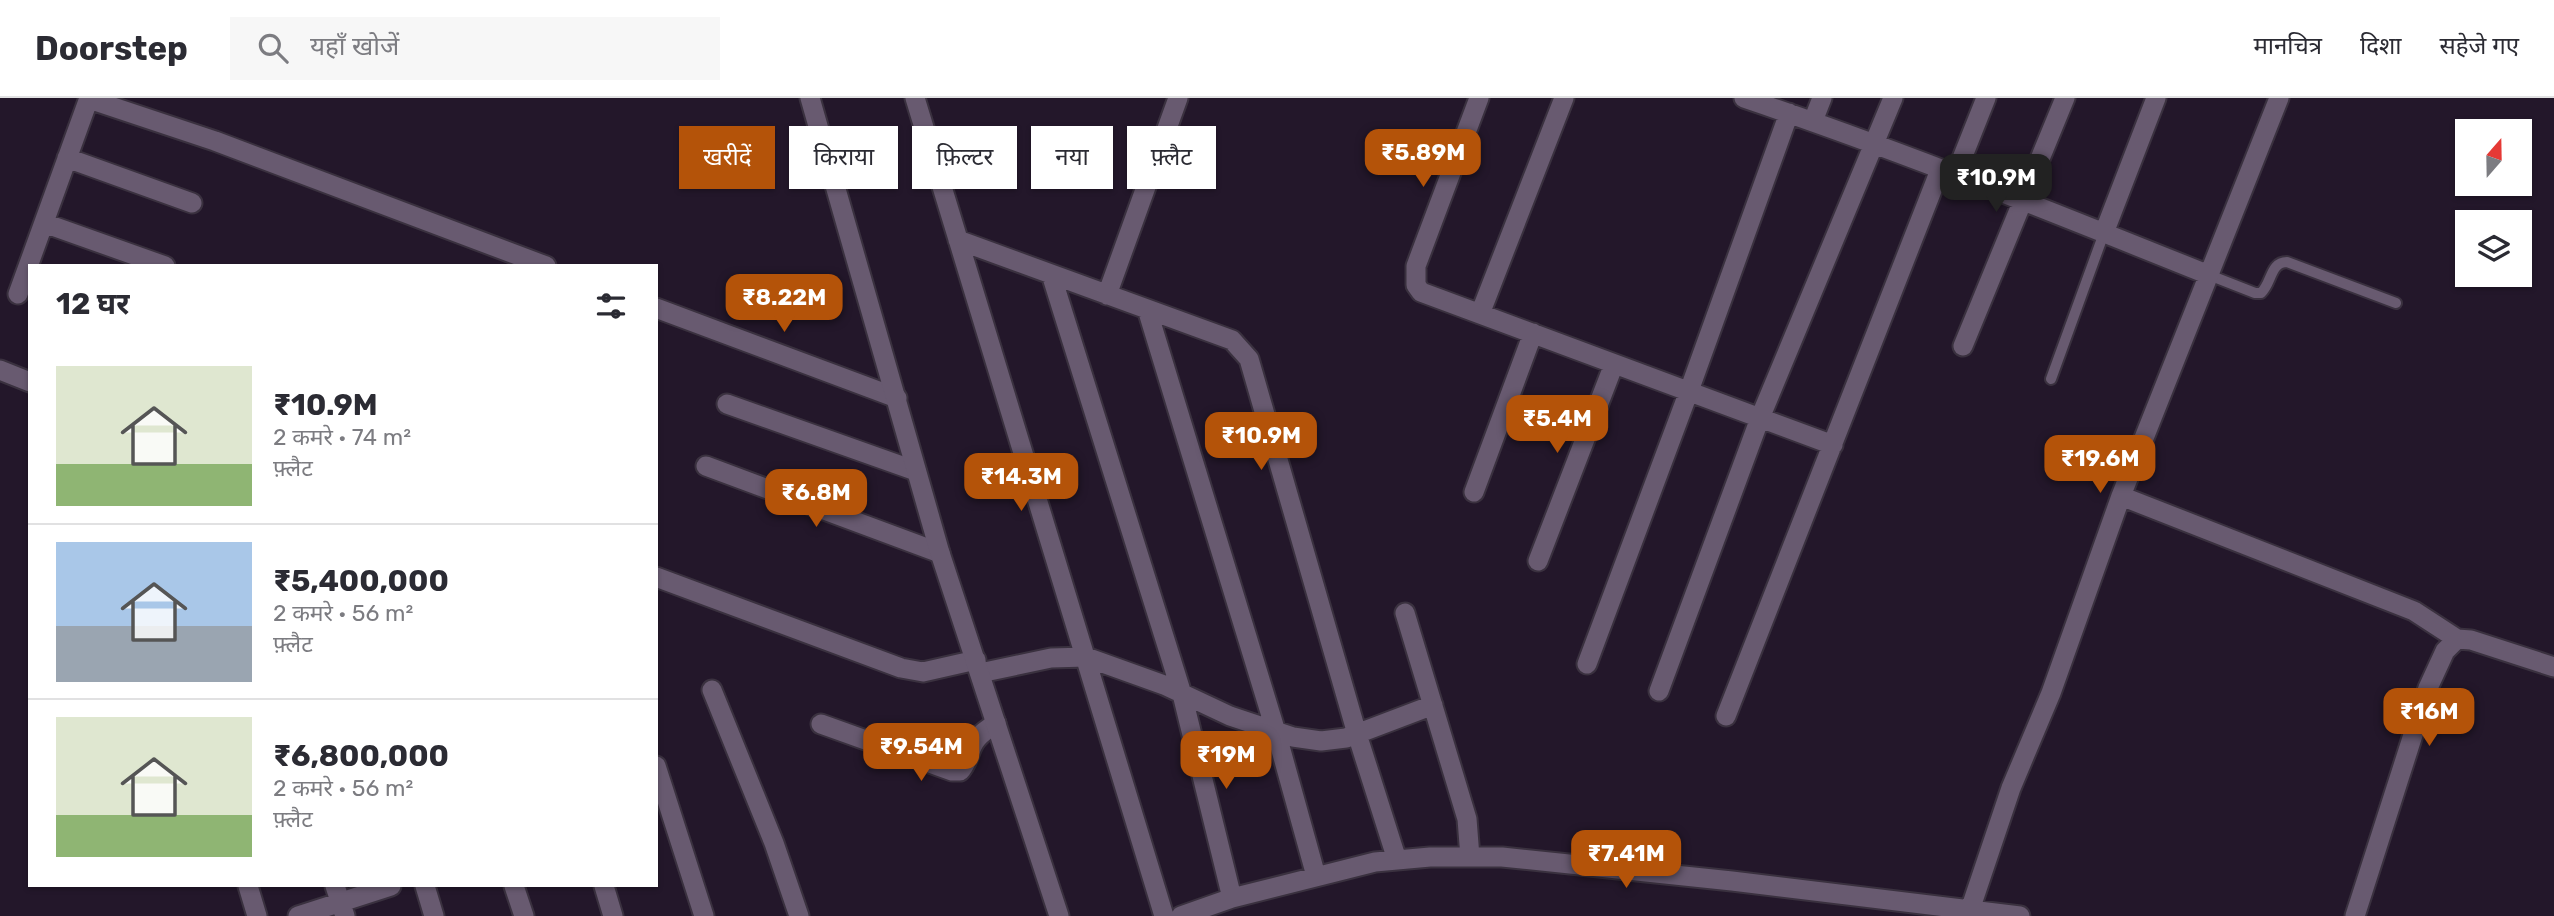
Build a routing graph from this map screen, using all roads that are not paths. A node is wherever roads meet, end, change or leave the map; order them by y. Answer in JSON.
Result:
{"nodes":[{"id":1,"x":89,"y":98,"type":"edge"},
{"id":2,"x":810,"y":98,"type":"edge"},
{"id":3,"x":915,"y":98,"type":"edge"},
{"id":4,"x":1178,"y":98,"type":"edge"},
{"id":5,"x":1479,"y":98,"type":"edge"},
{"id":6,"x":1564,"y":98,"type":"edge"},
{"id":7,"x":1744,"y":98,"type":"edge"},
{"id":8,"x":1822,"y":98,"type":"edge"},
{"id":9,"x":1893,"y":98,"type":"edge"},
{"id":10,"x":1986,"y":98,"type":"edge"},
{"id":11,"x":2065,"y":98,"type":"edge"},
{"id":12,"x":2156,"y":98,"type":"edge"},
{"id":13,"x":2279,"y":98,"type":"edge"},
{"id":14,"x":1788,"y":113,"type":"junction"},
{"id":15,"x":1813,"y":121,"type":"junction"},
{"id":16,"x":1873,"y":144,"type":"junction"},
{"id":17,"x":67,"y":158,"type":"junction"},
{"id":18,"x":1947,"y":173,"type":"junction"},
{"id":19,"x":2023,"y":201,"type":"junction"},
{"id":20,"x":192,"y":203,"type":"dead end"},
{"id":21,"x":44,"y":223,"type":"junction"},
{"id":22,"x":2104,"y":233,"type":"junction"},
{"id":23,"x":958,"y":240,"type":"junction"},
{"id":24,"x":160,"y":264,"type":"edge"},
{"id":25,"x":541,"y":264,"type":"edge"},
{"id":26,"x":1051,"y":274,"type":"junction"},
{"id":27,"x":2208,"y":275,"type":"junction"},
{"id":28,"x":16,"y":293,"type":"edge"},
{"id":29,"x":1108,"y":295,"type":"junction"},
{"id":30,"x":2396,"y":303,"type":"dead end"},
{"id":31,"x":658,"y":308,"type":"edge"},
{"id":32,"x":1147,"y":309,"type":"junction"},
{"id":33,"x":1480,"y":314,"type":"junction"},
{"id":34,"x":1533,"y":334,"type":"junction"},
{"id":35,"x":1963,"y":346,"type":"dead end"},
{"id":36,"x":1614,"y":364,"type":"junction"},
{"id":37,"x":0,"y":370,"type":"edge"},
{"id":38,"x":2051,"y":379,"type":"dead end"},
{"id":39,"x":28,"y":381,"type":"edge"},
{"id":40,"x":1689,"y":391,"type":"junction"},
{"id":41,"x":897,"y":398,"type":"junction"},
{"id":42,"x":727,"y":404,"type":"dead end"},
{"id":43,"x":1760,"y":418,"type":"junction"},
{"id":44,"x":1833,"y":445,"type":"junction"},
{"id":45,"x":706,"y":466,"type":"dead end"},
{"id":46,"x":916,"y":471,"type":"junction"},
{"id":47,"x":1474,"y":492,"type":"dead end"},
{"id":48,"x":2121,"y":496,"type":"junction"},
{"id":49,"x":940,"y":553,"type":"junction"},
{"id":50,"x":1538,"y":561,"type":"dead end"},
{"id":51,"x":658,"y":578,"type":"edge"},
{"id":52,"x":1405,"y":613,"type":"dead end"},
{"id":53,"x":2457,"y":639,"type":"junction"},
{"id":54,"x":1086,"y":657,"type":"junction"},
{"id":55,"x":1587,"y":664,"type":"dead end"},
{"id":56,"x":978,"y":666,"type":"junction"},
{"id":57,"x":2554,"y":667,"type":"edge"},
{"id":58,"x":712,"y":690,"type":"dead end"},
{"id":59,"x":1659,"y":691,"type":"dead end"},
{"id":60,"x":1182,"y":694,"type":"junction"},
{"id":61,"x":1433,"y":705,"type":"junction"},
{"id":62,"x":1726,"y":716,"type":"dead end"},
{"id":63,"x":996,"y":723,"type":"junction"},
{"id":64,"x":821,"y":724,"type":"dead end"},
{"id":65,"x":1276,"y":732,"type":"junction"},
{"id":66,"x":1357,"y":734,"type":"junction"},
{"id":67,"x":661,"y":794,"type":"edge"},
{"id":68,"x":1470,"y":857,"type":"junction"},
{"id":69,"x":1397,"y":860,"type":"junction"},
{"id":70,"x":1317,"y":876,"type":"junction"},
{"id":71,"x":248,"y":887,"type":"edge"},
{"id":72,"x":388,"y":887,"type":"edge"},
{"id":73,"x":425,"y":887,"type":"edge"},
{"id":74,"x":514,"y":887,"type":"edge"},
{"id":75,"x":604,"y":887,"type":"edge"},
{"id":76,"x":1232,"y":898,"type":"junction"},
{"id":77,"x":340,"y":901,"type":"edge"},
{"id":78,"x":1970,"y":910,"type":"junction"},
{"id":79,"x":257,"y":916,"type":"edge"},
{"id":80,"x":298,"y":916,"type":"edge"},
{"id":81,"x":434,"y":916,"type":"edge"},
{"id":82,"x":524,"y":916,"type":"edge"},
{"id":83,"x":613,"y":916,"type":"edge"},
{"id":84,"x":704,"y":916,"type":"edge"},
{"id":85,"x":799,"y":916,"type":"edge"},
{"id":86,"x":1059,"y":916,"type":"edge"},
{"id":87,"x":1164,"y":916,"type":"edge"},
{"id":88,"x":1181,"y":916,"type":"edge"},
{"id":89,"x":2020,"y":916,"type":"edge"},
{"id":90,"x":2355,"y":916,"type":"edge"}],
"edges":[{"from":1,"to":17,"type":"street"},
{"from":1,"to":25,"type":"street"},
{"from":2,"to":41,"type":"street"},
{"from":3,"to":23,"type":"street"},
{"from":4,"to":29,"type":"street"},
{"from":5,"to":33,"type":"street"},
{"from":6,"to":33,"type":"street"},
{"from":7,"to":14,"type":"street"},
{"from":8,"to":15,"type":"street"},
{"from":9,"to":16,"type":"street"},
{"from":10,"to":18,"type":"street"},
{"from":11,"to":19,"type":"street"},
{"from":12,"to":22,"type":"street"},
{"from":13,"to":27,"type":"street"},
{"from":14,"to":15,"type":"street"},
{"from":14,"to":40,"type":"street"},
{"from":15,"to":16,"type":"street"},
{"from":16,"to":18,"type":"street"},
{"from":16,"to":43,"type":"street"},
{"from":17,"to":20,"type":"street"},
{"from":17,"to":21,"type":"street"},
{"from":18,"to":19,"type":"street"},
{"from":18,"to":44,"type":"street"},
{"from":19,"to":22,"type":"street"},
{"from":19,"to":35,"type":"street"},
{"from":21,"to":24,"type":"street"},
{"from":21,"to":28,"type":"street"},
{"from":22,"to":27,"type":"street"},
{"from":22,"to":38,"type":"lane"},
{"from":23,"to":26,"type":"street"},
{"from":23,"to":54,"type":"street"},
{"from":26,"to":29,"type":"street"},
{"from":26,"to":60,"type":"street"},
{"from":27,"to":30,"type":"lane"},
{"from":27,"to":48,"type":"street"},
{"from":29,"to":32,"type":"street"},
{"from":31,"to":41,"type":"street"},
{"from":32,"to":65,"type":"street"},
{"from":32,"to":66,"type":"street"},
{"from":33,"to":34,"type":"street"},
{"from":34,"to":36,"type":"street"},
{"from":34,"to":47,"type":"street"},
{"from":36,"to":40,"type":"street"},
{"from":36,"to":50,"type":"street"},
{"from":37,"to":39,"type":"street"},
{"from":40,"to":43,"type":"street"},
{"from":40,"to":55,"type":"street"},
{"from":41,"to":46,"type":"street"},
{"from":42,"to":46,"type":"street"},
{"from":43,"to":44,"type":"street"},
{"from":43,"to":59,"type":"street"},
{"from":44,"to":62,"type":"street"},
{"from":45,"to":49,"type":"street"},
{"from":46,"to":49,"type":"street"},
{"from":48,"to":53,"type":"street"},
{"from":48,"to":78,"type":"street"},
{"from":49,"to":56,"type":"street"},
{"from":51,"to":56,"type":"street"},
{"from":52,"to":61,"type":"street"},
{"from":53,"to":57,"type":"street"},
{"from":53,"to":90,"type":"street"},
{"from":54,"to":56,"type":"street"},
{"from":54,"to":60,"type":"street"},
{"from":54,"to":87,"type":"street"},
{"from":56,"to":63,"type":"street"},
{"from":58,"to":85,"type":"street"},
{"from":60,"to":65,"type":"street"},
{"from":60,"to":76,"type":"street"},
{"from":61,"to":66,"type":"street"},
{"from":61,"to":68,"type":"street"},
{"from":63,"to":64,"type":"street"},
{"from":63,"to":86,"type":"street"},
{"from":65,"to":66,"type":"street"},
{"from":65,"to":70,"type":"street"},
{"from":66,"to":69,"type":"street"},
{"from":67,"to":84,"type":"street"},
{"from":68,"to":69,"type":"street"},
{"from":68,"to":78,"type":"street"},
{"from":69,"to":70,"type":"street"},
{"from":70,"to":76,"type":"street"},
{"from":71,"to":79,"type":"street"},
{"from":72,"to":77,"type":"street"},
{"from":73,"to":81,"type":"street"},
{"from":74,"to":82,"type":"street"},
{"from":75,"to":83,"type":"street"},
{"from":76,"to":88,"type":"street"},
{"from":77,"to":80,"type":"street"},
{"from":78,"to":89,"type":"street"}]}
